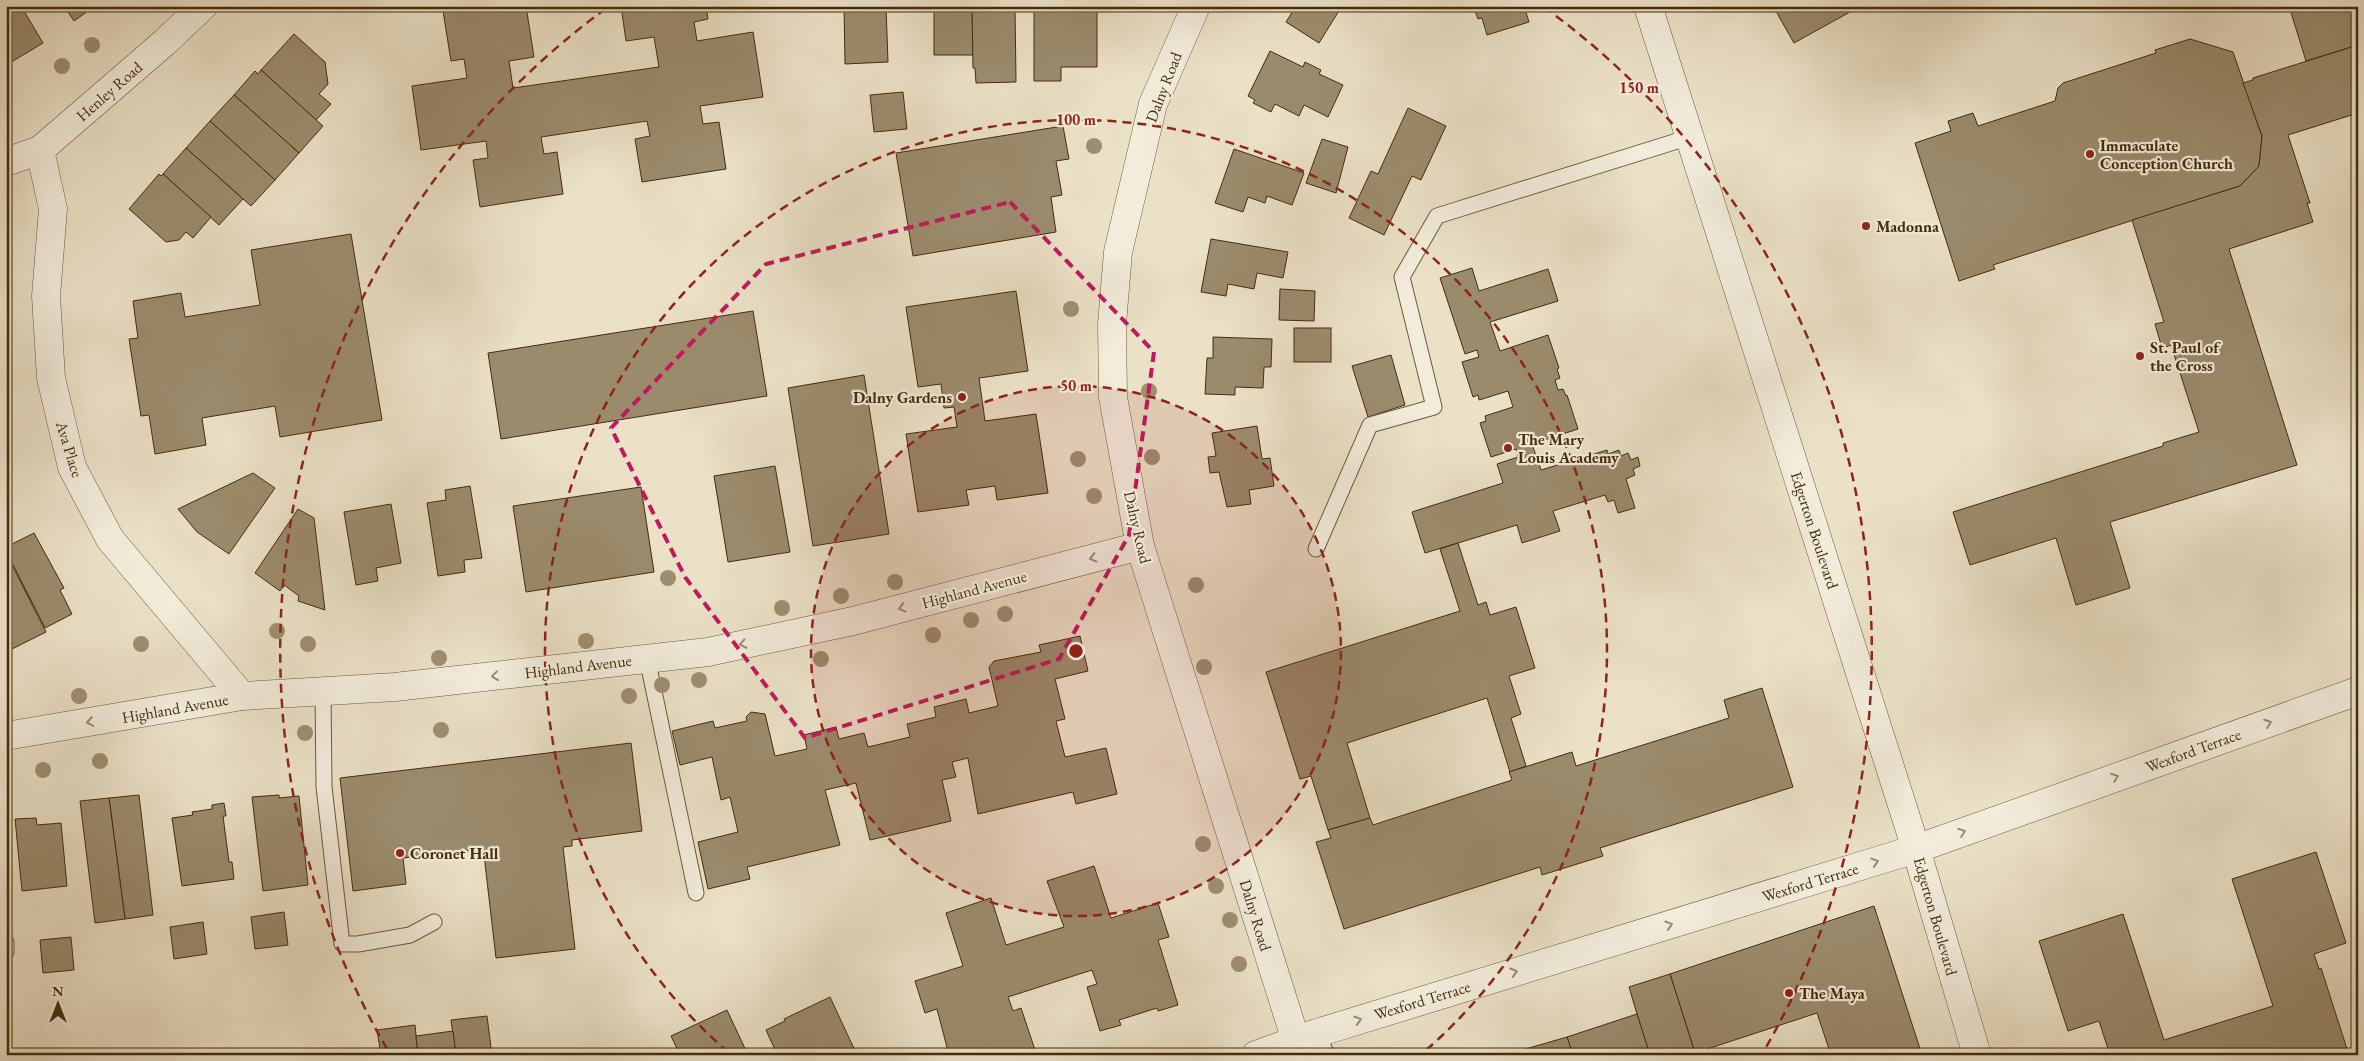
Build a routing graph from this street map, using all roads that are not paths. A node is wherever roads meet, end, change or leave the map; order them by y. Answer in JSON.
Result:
{"nodes":[{"id":1,"x":203,"y":6,"type":"edge"},
{"id":2,"x":1196,"y":6,"type":"edge"},
{"id":3,"x":1648,"y":6,"type":"edge"},
{"id":4,"x":1690,"y":137,"type":"junction"},
{"id":5,"x":40,"y":150,"type":"junction"},
{"id":6,"x":6,"y":162,"type":"edge"},
{"id":7,"x":1140,"y":546,"type":"junction"},
{"id":8,"x":1316,"y":549,"type":"dead end"},
{"id":9,"x":648,"y":658,"type":"junction"},
{"id":10,"x":323,"y":691,"type":"junction"},
{"id":11,"x":2358,"y":691,"type":"edge"},
{"id":12,"x":242,"y":696,"type":"junction"},
{"id":13,"x":6,"y":736,"type":"edge"},
{"id":14,"x":1916,"y":849,"type":"junction"},
{"id":15,"x":696,"y":893,"type":"dead end"},
{"id":16,"x":434,"y":922,"type":"dead end"},
{"id":17,"x":6,"y":942,"type":"edge"},
{"id":18,"x":6,"y":952,"type":"edge"},
{"id":19,"x":1313,"y":1043,"type":"edge"},
{"id":20,"x":1256,"y":1055,"type":"edge"},
{"id":21,"x":1977,"y":1055,"type":"edge"}],
"edges":[{"from":1,"to":5,"type":"street","name":"Henley Road"},
{"from":2,"to":7,"type":"street","name":"Dalny Road"},
{"from":3,"to":4,"type":"street","name":"Edgerton Boulevard"},
{"from":4,"to":8,"type":"lane"},
{"from":4,"to":14,"type":"street","name":"Edgerton Boulevard"},
{"from":5,"to":6,"type":"street","name":"Henley Road"},
{"from":5,"to":12,"type":"street","name":"Ava Place"},
{"from":7,"to":9,"type":"street","name":"Highland Avenue","one_way":true},
{"from":7,"to":19,"type":"street","name":"Dalny Road"},
{"from":9,"to":10,"type":"street","name":"Highland Avenue","one_way":true},
{"from":9,"to":15,"type":"lane"},
{"from":10,"to":12,"type":"street","name":"Highland Avenue"},
{"from":10,"to":16,"type":"lane"},
{"from":14,"to":11,"type":"street","name":"Wexford Terrace","one_way":true},
{"from":12,"to":13,"type":"street","name":"Highland Avenue","one_way":true},
{"from":19,"to":14,"type":"street","name":"Wexford Terrace","one_way":true},
{"from":14,"to":21,"type":"street","name":"Edgerton Boulevard"},
{"from":17,"to":18,"type":"lane"},
{"from":19,"to":20,"type":"street","name":"Wexford Terrace"}]}
